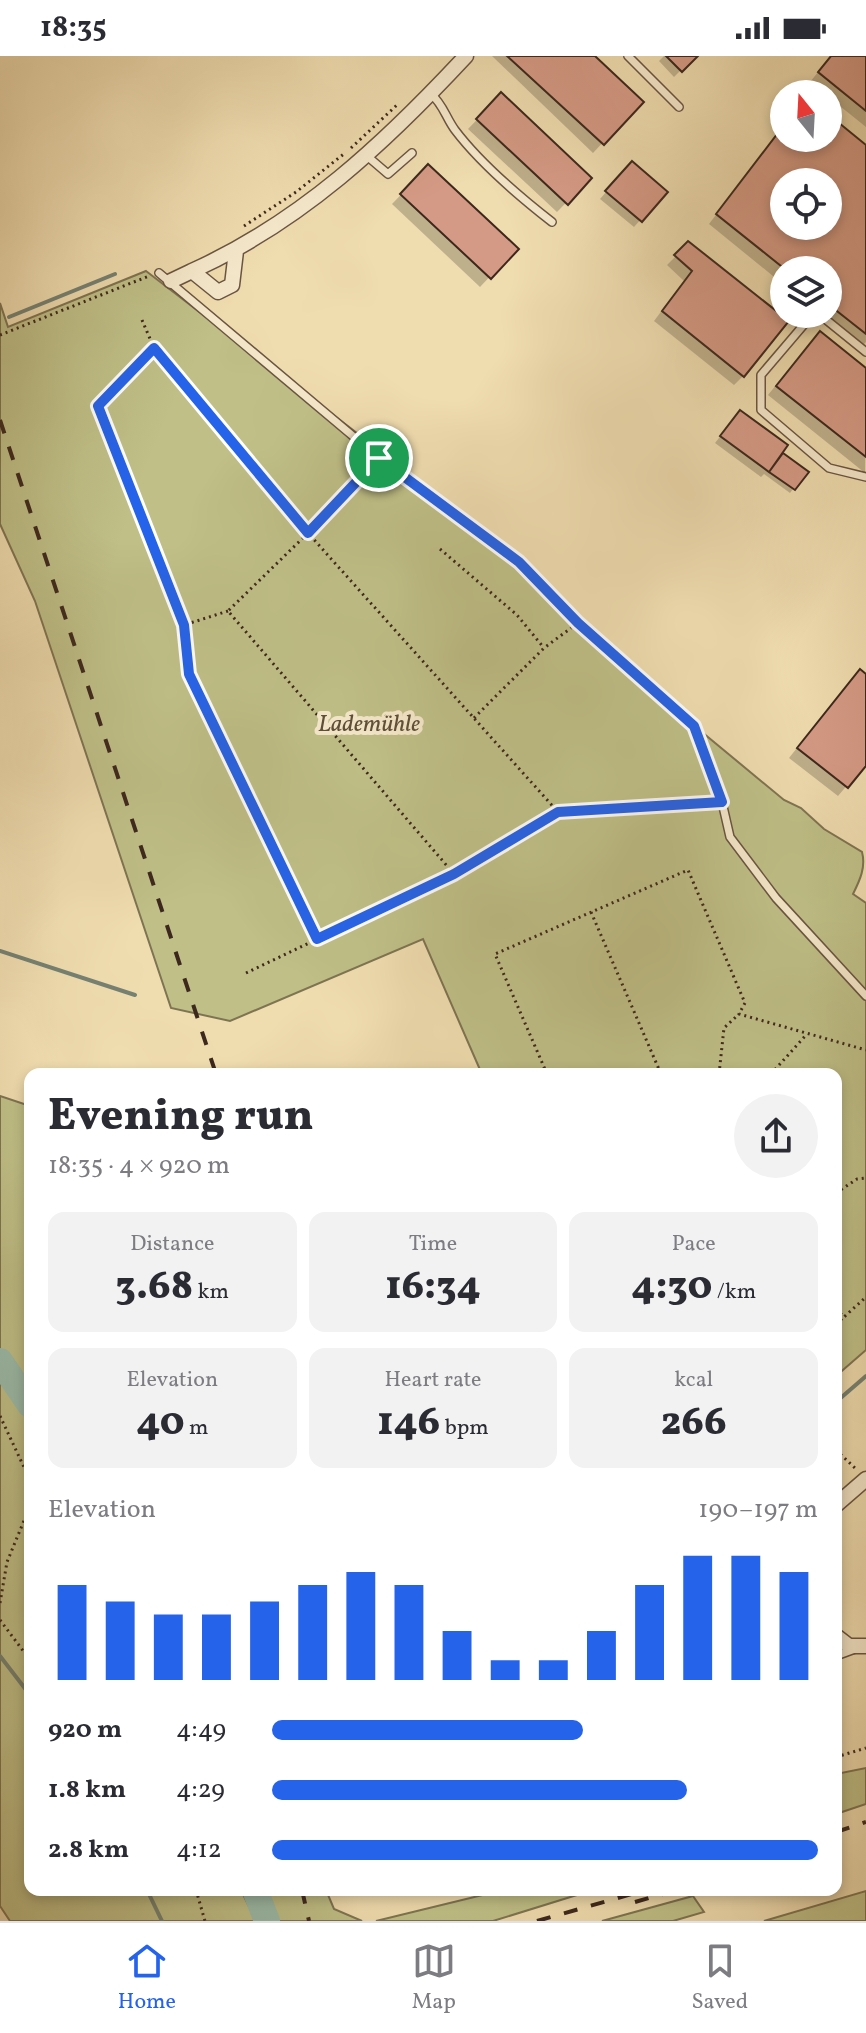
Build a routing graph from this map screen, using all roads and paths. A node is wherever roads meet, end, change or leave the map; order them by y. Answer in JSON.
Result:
{"nodes":[{"id":1,"x":466,"y":56,"type":"edge"},
{"id":2,"x":628,"y":56,"type":"edge"},
{"id":3,"x":431,"y":94,"type":"junction"},
{"id":4,"x":399,"y":103,"type":"dead end"},
{"id":5,"x":679,"y":107,"type":"dead end"},
{"id":6,"x":412,"y":153,"type":"dead end"},
{"id":7,"x":367,"y":156,"type":"junction"},
{"id":8,"x":552,"y":222,"type":"dead end"},
{"id":9,"x":239,"y":229,"type":"dead end"},
{"id":10,"x":236,"y":251,"type":"junction"},
{"id":11,"x":192,"y":271,"type":"junction"},
{"id":12,"x":165,"y":277,"type":"junction"},
{"id":13,"x":142,"y":320,"type":"dead end"},
{"id":14,"x":801,"y":328,"type":"edge"},
{"id":15,"x":836,"y":328,"type":"edge"},
{"id":16,"x":0,"y":335,"type":"edge"},
{"id":17,"x":154,"y":348,"type":"junction"},
{"id":18,"x":866,"y":352,"type":"edge"},
{"id":19,"x":379,"y":458,"type":"junction"},
{"id":20,"x":866,"y":477,"type":"edge"},
{"id":21,"x":308,"y":533,"type":"junction"},
{"id":22,"x":440,"y":549,"type":"dead end"},
{"id":23,"x":228,"y":611,"type":"junction"},
{"id":24,"x":578,"y":623,"type":"junction"},
{"id":25,"x":184,"y":625,"type":"junction"},
{"id":26,"x":544,"y":648,"type":"junction"},
{"id":27,"x":474,"y":718,"type":"junction"},
{"id":28,"x":722,"y":802,"type":"junction"},
{"id":29,"x":558,"y":812,"type":"junction"},
{"id":30,"x":454,"y":874,"type":"junction"},
{"id":31,"x":591,"y":912,"type":"junction"},
{"id":32,"x":317,"y":939,"type":"junction"},
{"id":33,"x":246,"y":973,"type":"dead end"},
{"id":34,"x":866,"y":996,"type":"edge"},
{"id":35,"x":739,"y":1014,"type":"junction"},
{"id":36,"x":807,"y":1034,"type":"junction"},
{"id":37,"x":866,"y":1050,"type":"edge"},
{"id":38,"x":544,"y":1068,"type":"edge"},
{"id":39,"x":658,"y":1068,"type":"edge"},
{"id":40,"x":720,"y":1068,"type":"edge"},
{"id":41,"x":776,"y":1068,"type":"edge"},
{"id":42,"x":866,"y":1178,"type":"edge"},
{"id":43,"x":842,"y":1189,"type":"edge"},
{"id":44,"x":866,"y":1297,"type":"edge"},
{"id":45,"x":844,"y":1317,"type":"edge"},
{"id":46,"x":1,"y":1420,"type":"edge"},
{"id":47,"x":842,"y":1456,"type":"edge"},
{"id":48,"x":24,"y":1468,"type":"edge"},
{"id":49,"x":862,"y":1475,"type":"edge"},
{"id":50,"x":842,"y":1498,"type":"edge"},
{"id":51,"x":24,"y":1521,"type":"edge"},
{"id":52,"x":0,"y":1603,"type":"edge"},
{"id":53,"x":0,"y":1620,"type":"edge"},
{"id":54,"x":842,"y":1641,"type":"edge"},
{"id":55,"x":866,"y":1646,"type":"edge"},
{"id":56,"x":24,"y":1652,"type":"edge"},
{"id":57,"x":842,"y":1654,"type":"edge"},
{"id":58,"x":866,"y":1748,"type":"edge"},
{"id":59,"x":842,"y":1755,"type":"edge"},
{"id":60,"x":197,"y":1896,"type":"edge"},
{"id":61,"x":205,"y":1921,"type":"edge"}],
"edges":[{"from":1,"to":3,"type":"street"},
{"from":2,"to":5,"type":"lane"},
{"from":3,"to":7,"type":"street"},
{"from":3,"to":8,"type":"lane"},
{"from":4,"to":9,"type":"path"},
{"from":6,"to":7,"type":"lane"},
{"from":7,"to":10,"type":"street"},
{"from":10,"to":11,"type":"street"},
{"from":10,"to":11,"type":"street"},
{"from":11,"to":12,"type":"street"},
{"from":12,"to":16,"type":"path"},
{"from":12,"to":19,"type":"lane"},
{"from":13,"to":17,"type":"path"},
{"from":14,"to":20,"type":"lane"},
{"from":15,"to":18,"type":"lane"},
{"from":17,"to":21,"type":"path"},
{"from":17,"to":25,"type":"path"},
{"from":19,"to":21,"type":"path"},
{"from":19,"to":24,"type":"lane"},
{"from":21,"to":23,"type":"path"},
{"from":21,"to":27,"type":"path"},
{"from":22,"to":26,"type":"path"},
{"from":23,"to":25,"type":"path"},
{"from":23,"to":30,"type":"path"},
{"from":24,"to":26,"type":"path"},
{"from":24,"to":28,"type":"lane"},
{"from":25,"to":32,"type":"path"},
{"from":26,"to":27,"type":"path"},
{"from":27,"to":29,"type":"path"},
{"from":28,"to":29,"type":"path"},
{"from":28,"to":34,"type":"lane"},
{"from":29,"to":30,"type":"path"},
{"from":30,"to":32,"type":"path"},
{"from":31,"to":35,"type":"path"},
{"from":31,"to":38,"type":"path"},
{"from":31,"to":39,"type":"path"},
{"from":32,"to":33,"type":"path"},
{"from":35,"to":36,"type":"path"},
{"from":35,"to":40,"type":"path"},
{"from":36,"to":37,"type":"path"},
{"from":36,"to":41,"type":"path"},
{"from":42,"to":43,"type":"path"},
{"from":44,"to":45,"type":"path"},
{"from":46,"to":48,"type":"path"},
{"from":47,"to":49,"type":"path"},
{"from":49,"to":50,"type":"street"},
{"from":51,"to":52,"type":"path"},
{"from":53,"to":56,"type":"path"},
{"from":54,"to":55,"type":"street"},
{"from":55,"to":57,"type":"lane"},
{"from":58,"to":59,"type":"path"},
{"from":60,"to":61,"type":"path"}]}
